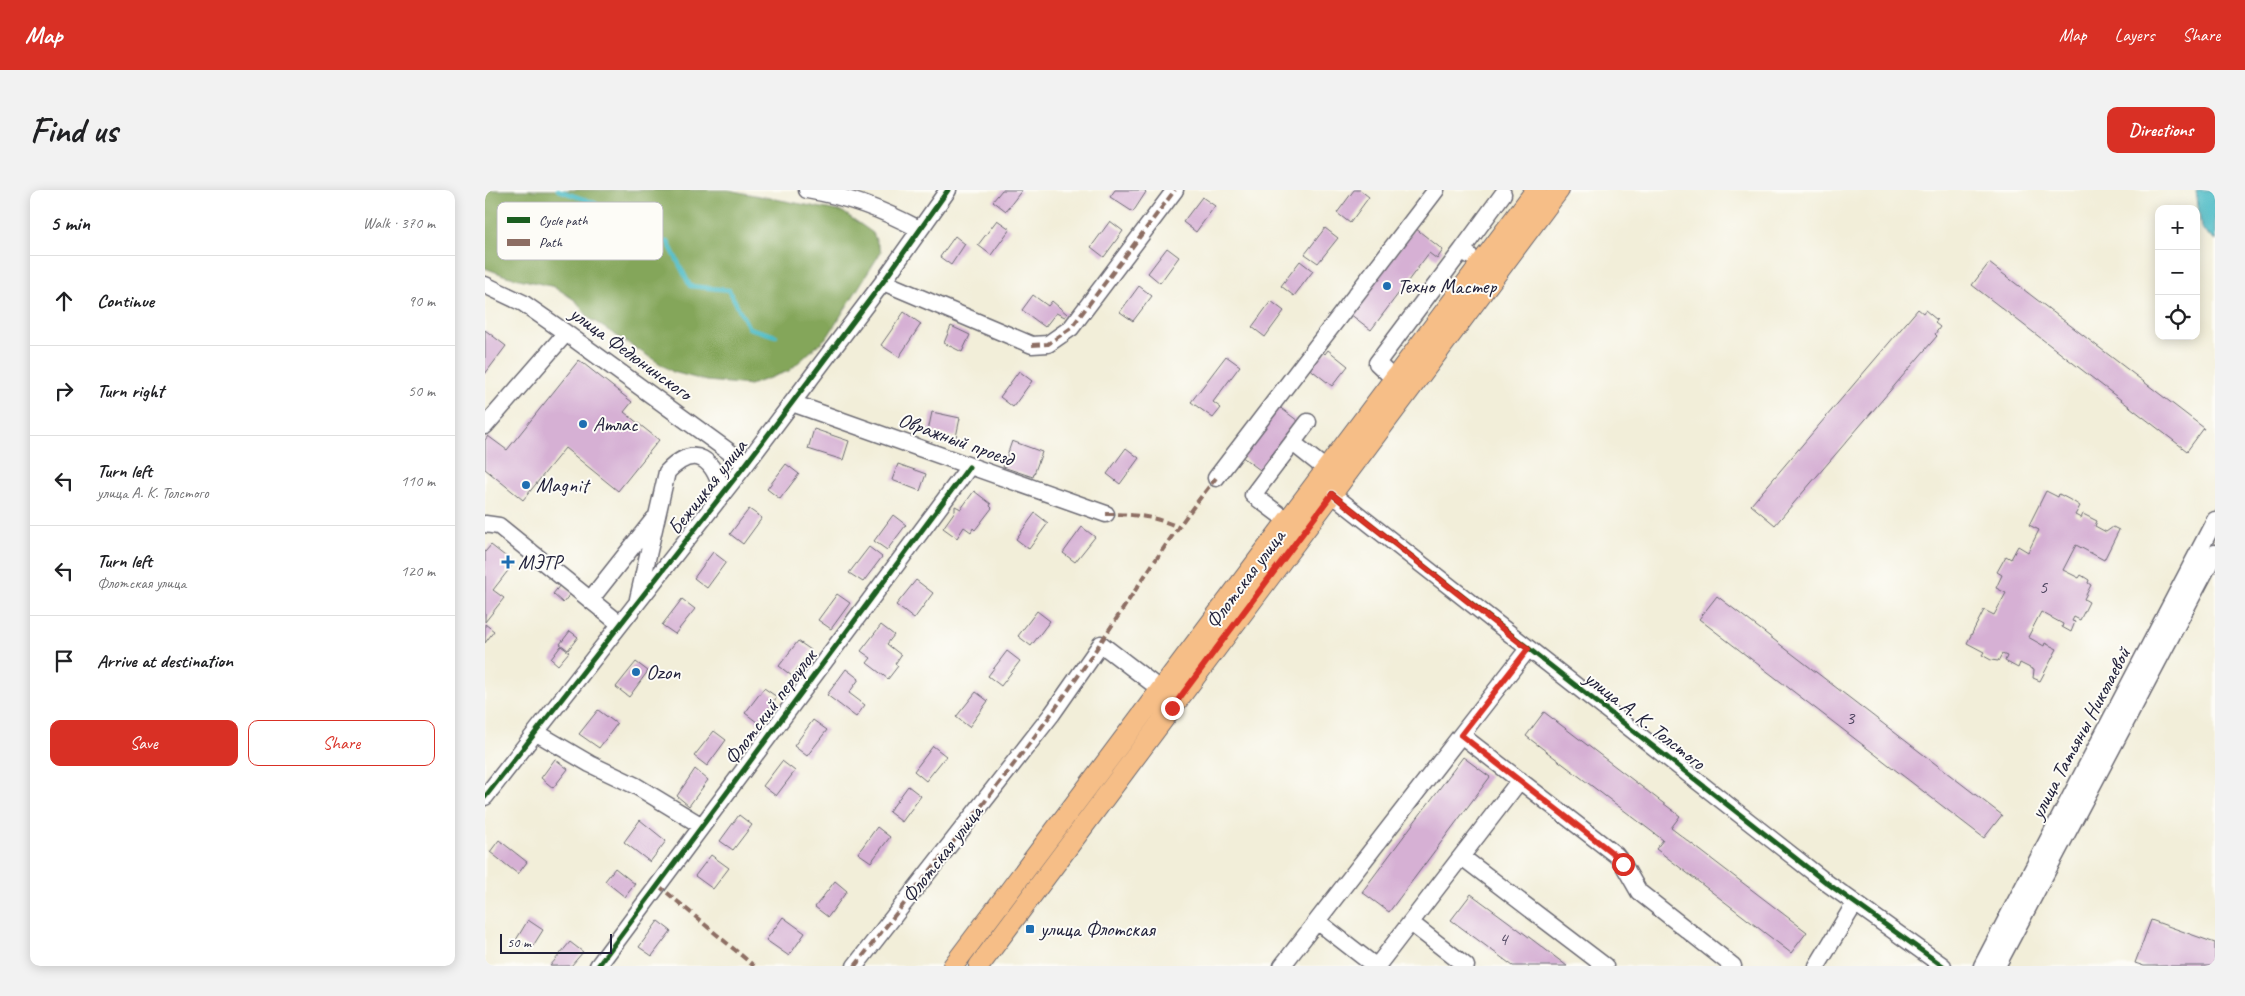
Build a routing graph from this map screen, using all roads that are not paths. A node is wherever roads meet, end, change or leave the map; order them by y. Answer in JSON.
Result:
{"nodes":[{"id":1,"x":807,"y":190,"type":"edge"},
{"id":2,"x":948,"y":190,"type":"edge"},
{"id":3,"x":1175,"y":190,"type":"edge"},
{"id":4,"x":1436,"y":190,"type":"edge"},
{"id":5,"x":1536,"y":190,"type":"edge"},
{"id":6,"x":1559,"y":190,"type":"edge"},
{"id":7,"x":1503,"y":194,"type":"dead end"},
{"id":8,"x":919,"y":229,"type":"junction"},
{"id":9,"x":1461,"y":250,"type":"junction"},
{"id":10,"x":1481,"y":263,"type":"junction"},
{"id":11,"x":883,"y":282,"type":"junction"},
{"id":12,"x":485,"y":285,"type":"edge"},
{"id":13,"x":566,"y":333,"type":"junction"},
{"id":14,"x":1395,"y":380,"type":"junction"},
{"id":15,"x":792,"y":403,"type":"junction"},
{"id":16,"x":1308,"y":422,"type":"dead end"},
{"id":17,"x":485,"y":426,"type":"edge"},
{"id":18,"x":701,"y":430,"type":"junction"},
{"id":19,"x":1293,"y":443,"type":"junction"},
{"id":20,"x":693,"y":456,"type":"junction"},
{"id":21,"x":746,"y":464,"type":"junction"},
{"id":22,"x":969,"y":467,"type":"junction"},
{"id":23,"x":1327,"y":470,"type":"junction"},
{"id":24,"x":1217,"y":478,"type":"dead end"},
{"id":25,"x":723,"y":494,"type":"junction"},
{"id":26,"x":1332,"y":494,"type":"junction"},
{"id":27,"x":1106,"y":514,"type":"dead end"},
{"id":28,"x":657,"y":515,"type":"junction"},
{"id":29,"x":2215,"y":520,"type":"edge"},
{"id":30,"x":485,"y":524,"type":"edge"},
{"id":31,"x":1296,"y":527,"type":"junction"},
{"id":32,"x":2215,"y":553,"type":"edge"},
{"id":33,"x":591,"y":600,"type":"junction"},
{"id":34,"x":637,"y":604,"type":"junction"},
{"id":35,"x":620,"y":624,"type":"junction"},
{"id":36,"x":1528,"y":649,"type":"junction"},
{"id":37,"x":1161,"y":690,"type":"junction"},
{"id":38,"x":537,"y":733,"type":"junction"},
{"id":39,"x":1461,"y":735,"type":"junction"},
{"id":40,"x":1520,"y":780,"type":"junction"},
{"id":41,"x":485,"y":797,"type":"edge"},
{"id":42,"x":702,"y":826,"type":"junction"},
{"id":43,"x":1462,"y":857,"type":"junction"},
{"id":44,"x":1855,"y":903,"type":"junction"},
{"id":45,"x":1317,"y":921,"type":"junction"},
{"id":46,"x":1411,"y":922,"type":"junction"},
{"id":47,"x":598,"y":966,"type":"edge"},
{"id":48,"x":855,"y":966,"type":"edge"},
{"id":49,"x":953,"y":966,"type":"edge"},
{"id":50,"x":979,"y":966,"type":"edge"},
{"id":51,"x":1283,"y":966,"type":"edge"},
{"id":52,"x":1376,"y":966,"type":"edge"},
{"id":53,"x":1466,"y":966,"type":"edge"},
{"id":54,"x":1605,"y":966,"type":"edge"},
{"id":55,"x":1733,"y":966,"type":"edge"},
{"id":56,"x":1817,"y":966,"type":"edge"},
{"id":57,"x":1943,"y":966,"type":"edge"},
{"id":58,"x":1982,"y":966,"type":"edge"},
{"id":59,"x":1997,"y":966,"type":"edge"}],
"edges":[{"from":1,"to":8,"type":"street"},
{"from":2,"to":8,"type":"street","name":"Бежицкая улица"},
{"from":3,"to":11,"type":"street"},
{"from":4,"to":24,"type":"street"},
{"from":5,"to":10,"type":"main road","name":"Флотская улица"},
{"from":6,"to":26,"type":"main road","name":"Флотская улица"},
{"from":7,"to":9,"type":"street"},
{"from":8,"to":11,"type":"street","name":"Бежицкая улица"},
{"from":9,"to":10,"type":"street"},
{"from":9,"to":14,"type":"street"},
{"from":10,"to":14,"type":"main road","name":"Флотская улица"},
{"from":11,"to":15,"type":"street","name":"Бежицкая улица"},
{"from":12,"to":13,"type":"street","name":"улица Федюнинского"},
{"from":13,"to":17,"type":"street"},
{"from":13,"to":18,"type":"street","name":"улица Федюнинского"},
{"from":14,"to":23,"type":"main road","name":"Флотская улица"},
{"from":15,"to":21,"type":"street","name":"Бежицкая улица"},
{"from":15,"to":22,"type":"street","name":"Овражный проезд"},
{"from":16,"to":19,"type":"street"},
{"from":18,"to":20,"type":"street"},
{"from":18,"to":21,"type":"street","name":"улица Федюнинского"},
{"from":19,"to":23,"type":"street"},
{"from":19,"to":31,"type":"street"},
{"from":20,"to":25,"type":"street"},
{"from":20,"to":28,"type":"street"},
{"from":21,"to":25,"type":"street","name":"Бежицкая улица"},
{"from":22,"to":27,"type":"street","name":"Овражный проезд"},
{"from":22,"to":42,"type":"street","name":"Флотский переулок"},
{"from":23,"to":31,"type":"main road","name":"Флотская улица"},
{"from":25,"to":34,"type":"street","name":"Бежицкая улица"},
{"from":26,"to":31,"type":"main road","name":"Флотская улица"},
{"from":26,"to":36,"type":"street","name":"улица А. К. Толстого"},
{"from":28,"to":33,"type":"street"},
{"from":28,"to":34,"type":"street"},
{"from":29,"to":58,"type":"street","name":"улица Татьяны Николаевой"},
{"from":30,"to":33,"type":"street"},
{"from":31,"to":37,"type":"main road","name":"Флотская улица"},
{"from":31,"to":50,"type":"main road","name":"Флотская улица"},
{"from":32,"to":59,"type":"street","name":"улица Татьяны Николаевой"},
{"from":33,"to":35,"type":"street"},
{"from":34,"to":35,"type":"street","name":"Бежицкая улица"},
{"from":35,"to":38,"type":"street","name":"Бежицкая улица"},
{"from":36,"to":39,"type":"street"},
{"from":36,"to":44,"type":"street","name":"улица А. К. Толстого"},
{"from":37,"to":48,"type":"street","name":"Флотская улица"},
{"from":37,"to":49,"type":"main road","name":"Флотская улица"},
{"from":38,"to":41,"type":"street","name":"Бежицкая улица"},
{"from":38,"to":42,"type":"street"},
{"from":39,"to":40,"type":"street"},
{"from":39,"to":45,"type":"street"},
{"from":40,"to":43,"type":"street"},
{"from":40,"to":55,"type":"street"},
{"from":42,"to":47,"type":"street","name":"Флотский переулок"},
{"from":43,"to":46,"type":"street"},
{"from":43,"to":54,"type":"street"},
{"from":44,"to":56,"type":"street"},
{"from":44,"to":57,"type":"street","name":"улица А. К. Толстого"},
{"from":45,"to":51,"type":"street"},
{"from":45,"to":52,"type":"street"},
{"from":46,"to":52,"type":"street"},
{"from":46,"to":53,"type":"street"}]}
